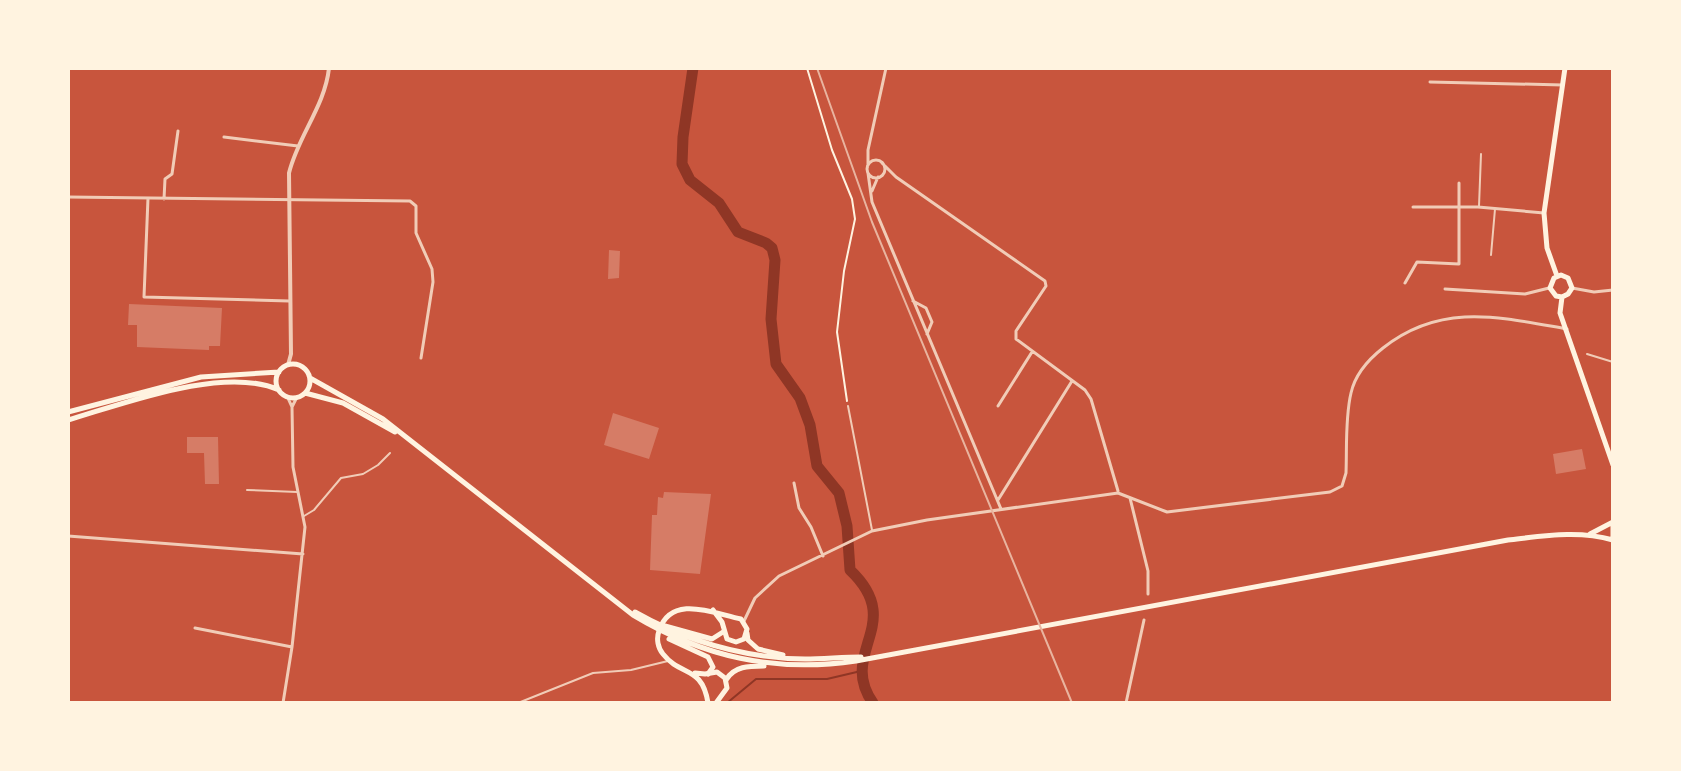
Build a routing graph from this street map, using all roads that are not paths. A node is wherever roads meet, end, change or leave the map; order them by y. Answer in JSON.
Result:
{"nodes":[{"id":1,"x":329,"y":68,"type":"edge"},
{"id":2,"x":886,"y":68,"type":"edge"},
{"id":3,"x":1565,"y":68,"type":"edge"},
{"id":4,"x":1430,"y":82,"type":"dead end"},
{"id":5,"x":1563,"y":85,"type":"junction"},
{"id":6,"x":178,"y":131,"type":"dead end"},
{"id":7,"x":224,"y":137,"type":"dead end"},
{"id":8,"x":298,"y":146,"type":"junction"},
{"id":9,"x":868,"y":150,"type":"junction"},
{"id":10,"x":1481,"y":154,"type":"dead end"},
{"id":11,"x":880,"y":162,"type":"junction"},
{"id":12,"x":868,"y":165,"type":"junction"},
{"id":13,"x":868,"y":173,"type":"junction"},
{"id":14,"x":883,"y":174,"type":"junction"},
{"id":15,"x":878,"y":177,"type":"junction"},
{"id":16,"x":896,"y":177,"type":"junction"},
{"id":17,"x":1459,"y":183,"type":"dead end"},
{"id":18,"x":872,"y":191,"type":"junction"},
{"id":19,"x":68,"y":197,"type":"edge"},
{"id":20,"x":148,"y":198,"type":"junction"},
{"id":21,"x":164,"y":199,"type":"junction"},
{"id":22,"x":288,"y":202,"type":"junction"},
{"id":23,"x":1458,"y":206,"type":"junction"},
{"id":24,"x":1413,"y":207,"type":"dead end"},
{"id":25,"x":1478,"y":207,"type":"junction"},
{"id":26,"x":1495,"y":208,"type":"junction"},
{"id":27,"x":1544,"y":213,"type":"junction"},
{"id":28,"x":1491,"y":255,"type":"dead end"},
{"id":29,"x":1557,"y":276,"type":"junction"},
{"id":30,"x":1405,"y":283,"type":"dead end"},
{"id":31,"x":1550,"y":288,"type":"junction"},
{"id":32,"x":1572,"y":288,"type":"junction"},
{"id":33,"x":1445,"y":289,"type":"dead end"},
{"id":34,"x":1613,"y":290,"type":"edge"},
{"id":35,"x":1562,"y":297,"type":"junction"},
{"id":36,"x":289,"y":301,"type":"junction"},
{"id":37,"x":913,"y":301,"type":"junction"},
{"id":38,"x":1567,"y":329,"type":"junction"},
{"id":39,"x":927,"y":334,"type":"junction"},
{"id":40,"x":1032,"y":352,"type":"junction"},
{"id":41,"x":291,"y":354,"type":"junction"},
{"id":42,"x":1587,"y":354,"type":"dead end"},
{"id":43,"x":421,"y":358,"type":"dead end"},
{"id":44,"x":1613,"y":362,"type":"edge"},
{"id":45,"x":288,"y":365,"type":"junction"},
{"id":46,"x":296,"y":365,"type":"junction"},
{"id":47,"x":279,"y":372,"type":"junction"},
{"id":48,"x":310,"y":378,"type":"junction"},
{"id":49,"x":1072,"y":381,"type":"junction"},
{"id":50,"x":279,"y":390,"type":"junction"},
{"id":51,"x":305,"y":393,"type":"junction"},
{"id":52,"x":287,"y":396,"type":"junction"},
{"id":53,"x":297,"y":397,"type":"junction"},
{"id":54,"x":848,"y":406,"type":"road end"},
{"id":55,"x":998,"y":406,"type":"dead end"},
{"id":56,"x":292,"y":407,"type":"junction"},
{"id":57,"x":68,"y":412,"type":"edge"},
{"id":58,"x":68,"y":420,"type":"edge"},
{"id":59,"x":390,"y":453,"type":"dead end"},
{"id":60,"x":424,"y":453,"type":"junction"},
{"id":61,"x":1613,"y":465,"type":"edge"},
{"id":62,"x":794,"y":483,"type":"dead end"},
{"id":63,"x":247,"y":490,"type":"dead end"},
{"id":64,"x":298,"y":492,"type":"junction"},
{"id":65,"x":1118,"y":493,"type":"junction"},
{"id":66,"x":1130,"y":498,"type":"junction"},
{"id":67,"x":998,"y":500,"type":"junction"},
{"id":68,"x":1001,"y":509,"type":"junction"},
{"id":69,"x":303,"y":517,"type":"junction"},
{"id":70,"x":1613,"y":523,"type":"edge"},
{"id":71,"x":872,"y":531,"type":"junction"},
{"id":72,"x":1590,"y":534,"type":"junction"},
{"id":73,"x":68,"y":536,"type":"edge"},
{"id":74,"x":1613,"y":539,"type":"edge"},
{"id":75,"x":303,"y":554,"type":"junction"},
{"id":76,"x":823,"y":556,"type":"junction"},
{"id":77,"x":1148,"y":594,"type":"dead end"},
{"id":78,"x":713,"y":610,"type":"junction"},
{"id":79,"x":730,"y":619,"type":"junction"},
{"id":80,"x":1144,"y":620,"type":"dead end"},
{"id":81,"x":744,"y":621,"type":"junction"},
{"id":82,"x":653,"y":624,"type":"junction"},
{"id":83,"x":195,"y":628,"type":"dead end"},
{"id":84,"x":723,"y":629,"type":"junction"},
{"id":85,"x":669,"y":633,"type":"junction"},
{"id":86,"x":747,"y":633,"type":"junction"},
{"id":87,"x":292,"y":647,"type":"junction"},
{"id":88,"x":808,"y":659,"type":"junction"},
{"id":89,"x":855,"y":659,"type":"junction"},
{"id":90,"x":669,"y":660,"type":"junction"},
{"id":91,"x":783,"y":666,"type":"junction"},
{"id":92,"x":689,"y":671,"type":"junction"},
{"id":93,"x":708,"y":674,"type":"junction"},
{"id":94,"x":726,"y":680,"type":"junction"},
{"id":95,"x":702,"y":684,"type":"junction"},
{"id":96,"x":706,"y":693,"type":"junction"},
{"id":97,"x":719,"y":696,"type":"junction"},
{"id":98,"x":283,"y":703,"type":"edge"},
{"id":99,"x":518,"y":703,"type":"edge"},
{"id":100,"x":708,"y":703,"type":"edge"},
{"id":101,"x":716,"y":703,"type":"edge"},
{"id":102,"x":1126,"y":703,"type":"edge"}],
"edges":[{"from":1,"to":8,"type":"street"},
{"from":2,"to":9,"type":"street"},
{"from":3,"to":5,"type":"main road"},
{"from":4,"to":5,"type":"street"},
{"from":5,"to":27,"type":"main road"},
{"from":6,"to":21,"type":"street"},
{"from":7,"to":8,"type":"street"},
{"from":8,"to":22,"type":"street"},
{"from":9,"to":11,"type":"street"},
{"from":9,"to":12,"type":"street"},
{"from":10,"to":25,"type":"lane"},
{"from":11,"to":12,"type":"street"},
{"from":11,"to":14,"type":"street"},
{"from":11,"to":16,"type":"street"},
{"from":12,"to":13,"type":"street"},
{"from":13,"to":15,"type":"street"},
{"from":13,"to":18,"type":"street"},
{"from":14,"to":15,"type":"street"},
{"from":14,"to":16,"type":"street"},
{"from":15,"to":18,"type":"street"},
{"from":16,"to":40,"type":"street"},
{"from":17,"to":23,"type":"street"},
{"from":18,"to":37,"type":"street"},
{"from":19,"to":20,"type":"street"},
{"from":20,"to":21,"type":"street"},
{"from":20,"to":36,"type":"street"},
{"from":21,"to":22,"type":"street"},
{"from":22,"to":36,"type":"street"},
{"from":22,"to":43,"type":"street"},
{"from":23,"to":24,"type":"street"},
{"from":23,"to":25,"type":"street"},
{"from":23,"to":30,"type":"street"},
{"from":25,"to":26,"type":"street"},
{"from":26,"to":27,"type":"street"},
{"from":26,"to":28,"type":"lane"},
{"from":27,"to":29,"type":"main road"},
{"from":29,"to":31,"type":"main road"},
{"from":29,"to":32,"type":"main road"},
{"from":31,"to":33,"type":"street"},
{"from":31,"to":35,"type":"main road"},
{"from":32,"to":34,"type":"street"},
{"from":32,"to":35,"type":"main road"},
{"from":35,"to":38,"type":"main road"},
{"from":36,"to":41,"type":"street"},
{"from":37,"to":39,"type":"street"},
{"from":37,"to":39,"type":"street"},
{"from":38,"to":61,"type":"main road"},
{"from":38,"to":66,"type":"street"},
{"from":39,"to":67,"type":"street"},
{"from":40,"to":49,"type":"street"},
{"from":40,"to":55,"type":"street"},
{"from":41,"to":45,"type":"street"},
{"from":41,"to":46,"type":"street"},
{"from":42,"to":44,"type":"lane"},
{"from":45,"to":46,"type":"main road"},
{"from":45,"to":47,"type":"main road"},
{"from":46,"to":48,"type":"main road"},
{"from":47,"to":50,"type":"main road"},
{"from":47,"to":57,"type":"main road"},
{"from":48,"to":51,"type":"main road"},
{"from":48,"to":60,"type":"main road"},
{"from":49,"to":65,"type":"street"},
{"from":49,"to":67,"type":"street"},
{"from":50,"to":52,"type":"main road"},
{"from":50,"to":58,"type":"main road"},
{"from":51,"to":53,"type":"main road"},
{"from":51,"to":60,"type":"main road"},
{"from":52,"to":53,"type":"main road"},
{"from":52,"to":56,"type":"street"},
{"from":53,"to":56,"type":"street"},
{"from":54,"to":71,"type":"lane"},
{"from":56,"to":64,"type":"street"},
{"from":59,"to":69,"type":"lane"},
{"from":60,"to":82,"type":"main road"},
{"from":62,"to":76,"type":"street"},
{"from":63,"to":64,"type":"lane"},
{"from":64,"to":69,"type":"street"},
{"from":65,"to":66,"type":"street"},
{"from":65,"to":68,"type":"street"},
{"from":66,"to":77,"type":"street"},
{"from":67,"to":68,"type":"street"},
{"from":68,"to":71,"type":"street"},
{"from":69,"to":75,"type":"street"},
{"from":70,"to":72,"type":"main road"},
{"from":70,"to":74,"type":"main road"},
{"from":71,"to":76,"type":"street"},
{"from":72,"to":74,"type":"main road"},
{"from":72,"to":89,"type":"main road"},
{"from":73,"to":75,"type":"street"},
{"from":75,"to":87,"type":"street"},
{"from":76,"to":81,"type":"street"},
{"from":78,"to":79,"type":"main road"},
{"from":78,"to":84,"type":"main road"},
{"from":78,"to":90,"type":"main road"},
{"from":79,"to":81,"type":"main road"},
{"from":79,"to":84,"type":"main road"},
{"from":80,"to":102,"type":"street"},
{"from":81,"to":86,"type":"main road"},
{"from":82,"to":85,"type":"main road"},
{"from":82,"to":85,"type":"main road"},
{"from":83,"to":87,"type":"street"},
{"from":84,"to":85,"type":"main road"},
{"from":84,"to":86,"type":"main road"},
{"from":85,"to":88,"type":"main road"},
{"from":85,"to":91,"type":"main road"},
{"from":85,"to":93,"type":"main road"},
{"from":86,"to":88,"type":"main road"},
{"from":87,"to":98,"type":"street"},
{"from":88,"to":89,"type":"main road"},
{"from":89,"to":91,"type":"main road"},
{"from":90,"to":92,"type":"main road"},
{"from":90,"to":99,"type":"lane"},
{"from":91,"to":94,"type":"main road"},
{"from":92,"to":93,"type":"main road"},
{"from":92,"to":95,"type":"main road"},
{"from":93,"to":94,"type":"main road"},
{"from":93,"to":95,"type":"main road"},
{"from":94,"to":97,"type":"main road"},
{"from":95,"to":96,"type":"main road"},
{"from":96,"to":97,"type":"main road"},
{"from":96,"to":100,"type":"main road"},
{"from":97,"to":101,"type":"main road"}]}
